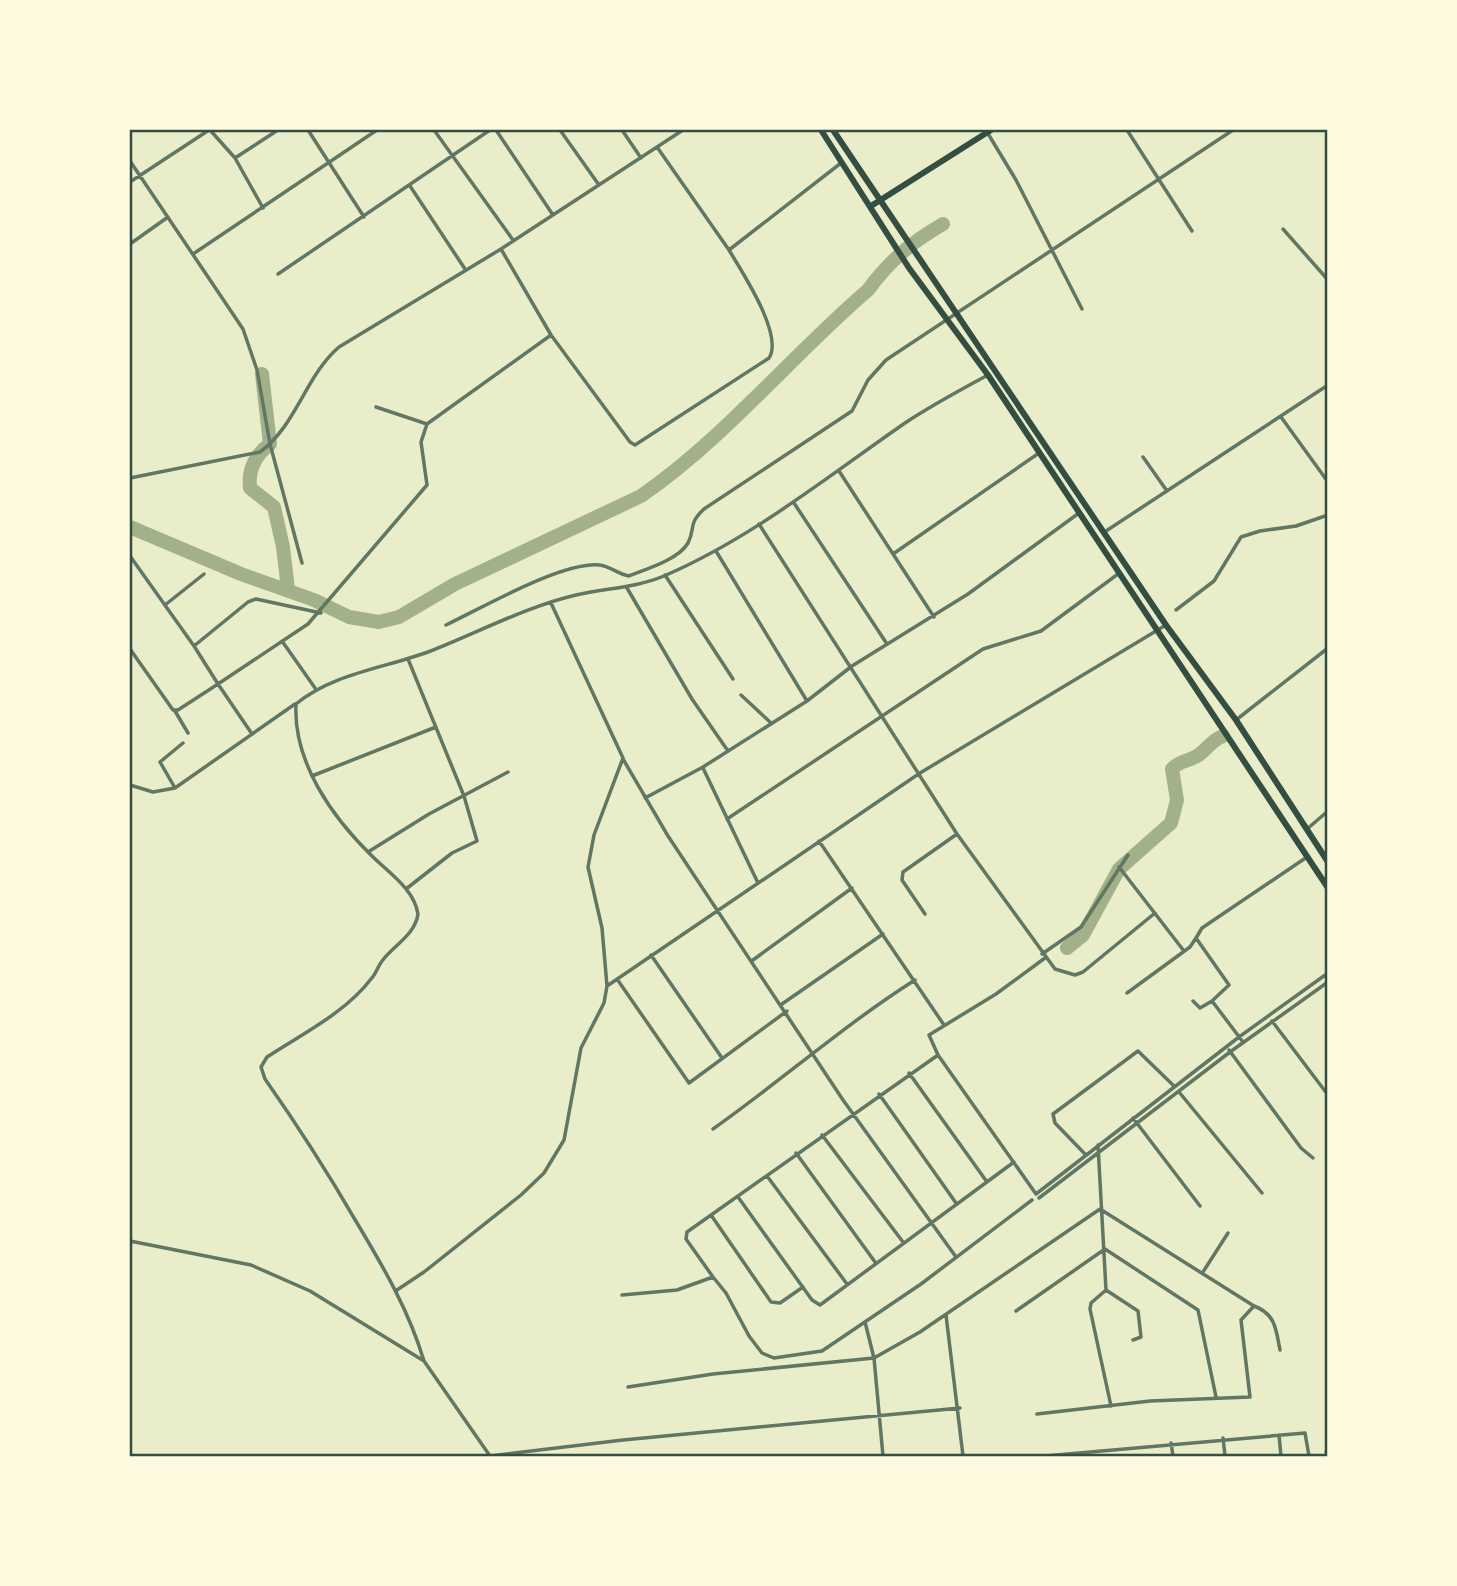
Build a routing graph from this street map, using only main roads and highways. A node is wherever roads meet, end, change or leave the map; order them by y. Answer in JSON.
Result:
{"nodes":[{"id":1,"x":821,"y":130,"type":"edge"},
{"id":2,"x":835,"y":130,"type":"edge"},
{"id":3,"x":989,"y":131,"type":"edge"},
{"id":4,"x":881,"y":201,"type":"junction"},
{"id":5,"x":871,"y":206,"type":"junction"},
{"id":6,"x":1328,"y":862,"type":"edge"},
{"id":7,"x":1328,"y":888,"type":"edge"}],
"edges":[{"from":1,"to":5,"type":"highway"},
{"from":2,"to":4,"type":"highway"},
{"from":3,"to":4,"type":"highway"},
{"from":4,"to":5,"type":"highway"},
{"from":4,"to":6,"type":"highway"},
{"from":5,"to":7,"type":"highway"}]}
